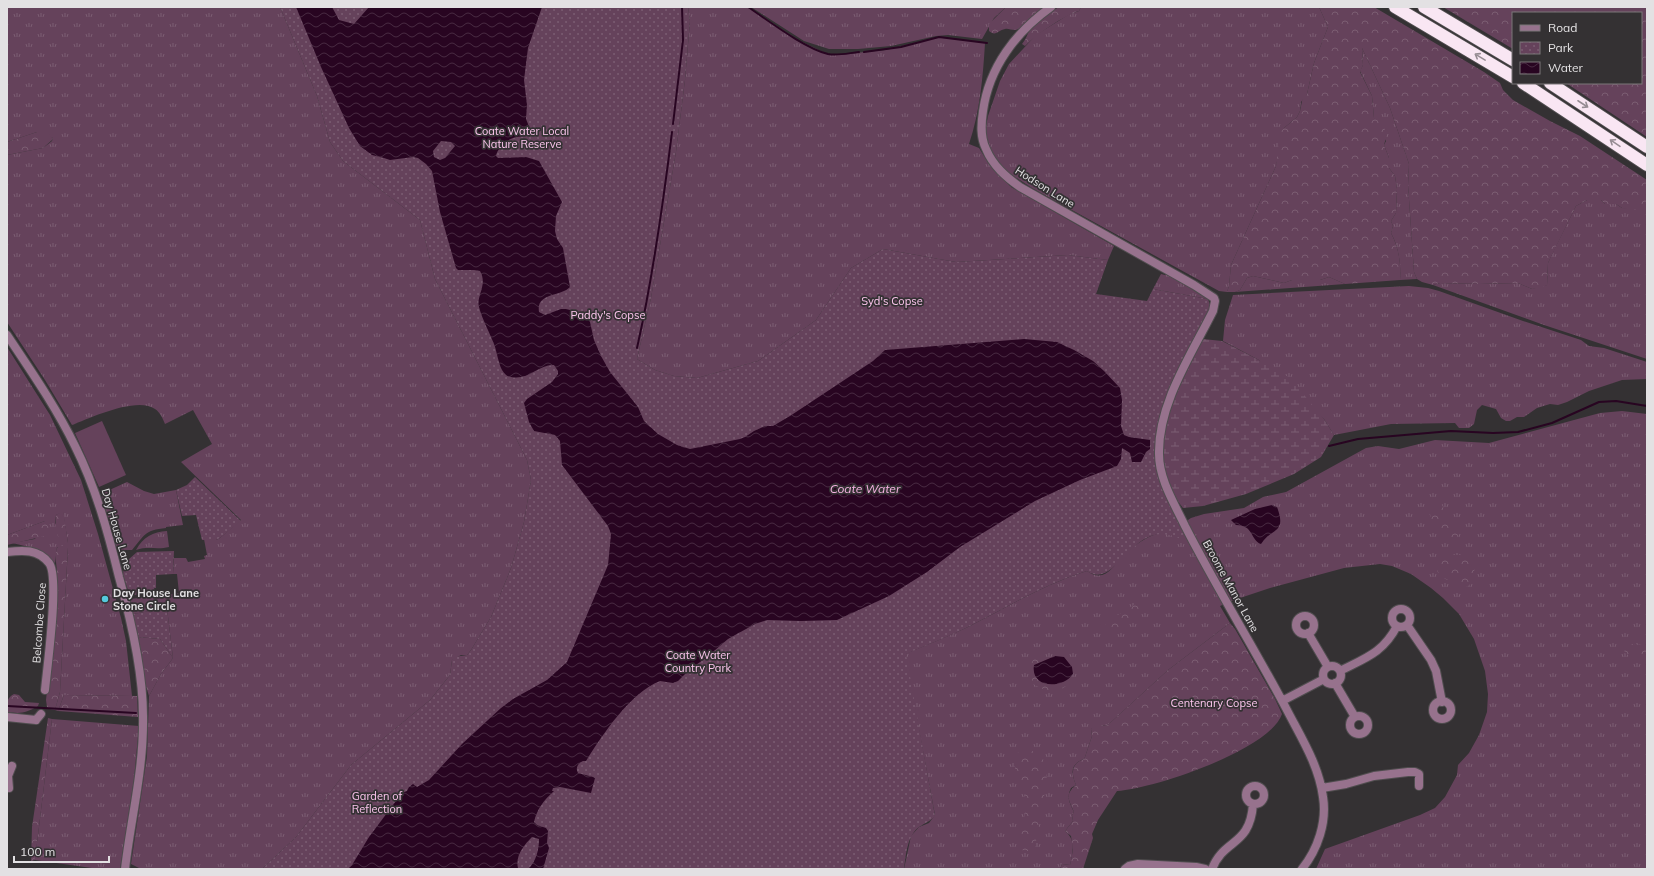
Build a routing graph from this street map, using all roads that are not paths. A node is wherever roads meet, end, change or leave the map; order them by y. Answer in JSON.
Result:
{"nodes":[{"id":1,"x":1051,"y":7,"type":"edge"},
{"id":2,"x":1395,"y":7,"type":"edge"},
{"id":3,"x":1424,"y":7,"type":"edge"},
{"id":4,"x":1512,"y":59,"type":"edge"},
{"id":5,"x":1512,"y":76,"type":"edge"},
{"id":6,"x":1525,"y":84,"type":"edge"},
{"id":7,"x":1552,"y":84,"type":"edge"},
{"id":8,"x":1647,"y":147,"type":"edge"},
{"id":9,"x":1647,"y":164,"type":"edge"},
{"id":10,"x":1213,"y":311,"type":"joint"},
{"id":11,"x":7,"y":335,"type":"edge"},
{"id":12,"x":7,"y":552,"type":"edge"},
{"id":13,"x":1407,"y":625,"type":"junction"},
{"id":14,"x":1397,"y":626,"type":"junction"},
{"id":15,"x":1308,"y":633,"type":"dead end"},
{"id":16,"x":1328,"y":667,"type":"junction"},
{"id":17,"x":1340,"y":671,"type":"junction"},
{"id":18,"x":1324,"y":679,"type":"junction"},
{"id":19,"x":1335,"y":683,"type":"junction"},
{"id":20,"x":43,"y":685,"type":"dead end"},
{"id":21,"x":1282,"y":701,"type":"junction"},
{"id":22,"x":1442,"y":702,"type":"dead end"},
{"id":23,"x":7,"y":717,"type":"edge"},
{"id":24,"x":1355,"y":717,"type":"dead end"},
{"id":25,"x":38,"y":720,"type":"dead end"},
{"id":26,"x":12,"y":766,"type":"dead end"},
{"id":27,"x":8,"y":776,"type":"edge"},
{"id":28,"x":1419,"y":786,"type":"dead end"},
{"id":29,"x":9,"y":788,"type":"dead end"},
{"id":30,"x":1322,"y":788,"type":"junction"},
{"id":31,"x":1253,"y":804,"type":"dead end"},
{"id":32,"x":125,"y":869,"type":"edge"},
{"id":33,"x":1125,"y":869,"type":"edge"},
{"id":34,"x":1205,"y":869,"type":"edge"},
{"id":35,"x":1212,"y":869,"type":"edge"},
{"id":36,"x":1302,"y":869,"type":"edge"}],
"edges":[{"from":1,"to":10,"type":"street","name":"Hodson Lane"},
{"from":5,"to":2,"type":"highway","one_way":true},
{"from":3,"to":4,"type":"highway"},
{"from":9,"to":6,"type":"highway","one_way":true},
{"from":7,"to":8,"type":"highway","one_way":true},
{"from":10,"to":21,"type":"street","name":"Broome Manor Lane"},
{"from":11,"to":32,"type":"street","name":"Day House Lane"},
{"from":12,"to":20,"type":"street","name":"Belcombe Close"},
{"from":13,"to":14,"type":"street"},
{"from":13,"to":14,"type":"street"},
{"from":13,"to":22,"type":"street"},
{"from":14,"to":17,"type":"street"},
{"from":15,"to":16,"type":"street"},
{"from":16,"to":17,"type":"street"},
{"from":16,"to":18,"type":"street"},
{"from":17,"to":19,"type":"street"},
{"from":18,"to":19,"type":"street"},
{"from":18,"to":21,"type":"street"},
{"from":19,"to":24,"type":"street"},
{"from":21,"to":30,"type":"street","name":"Broome Manor Lane"},
{"from":23,"to":25,"type":"street"},
{"from":26,"to":27,"type":"street"},
{"from":27,"to":29,"type":"street"},
{"from":28,"to":30,"type":"street"},
{"from":30,"to":36,"type":"street","name":"Broome Manor Lane"},
{"from":31,"to":35,"type":"street"},
{"from":33,"to":34,"type":"street"}]}
